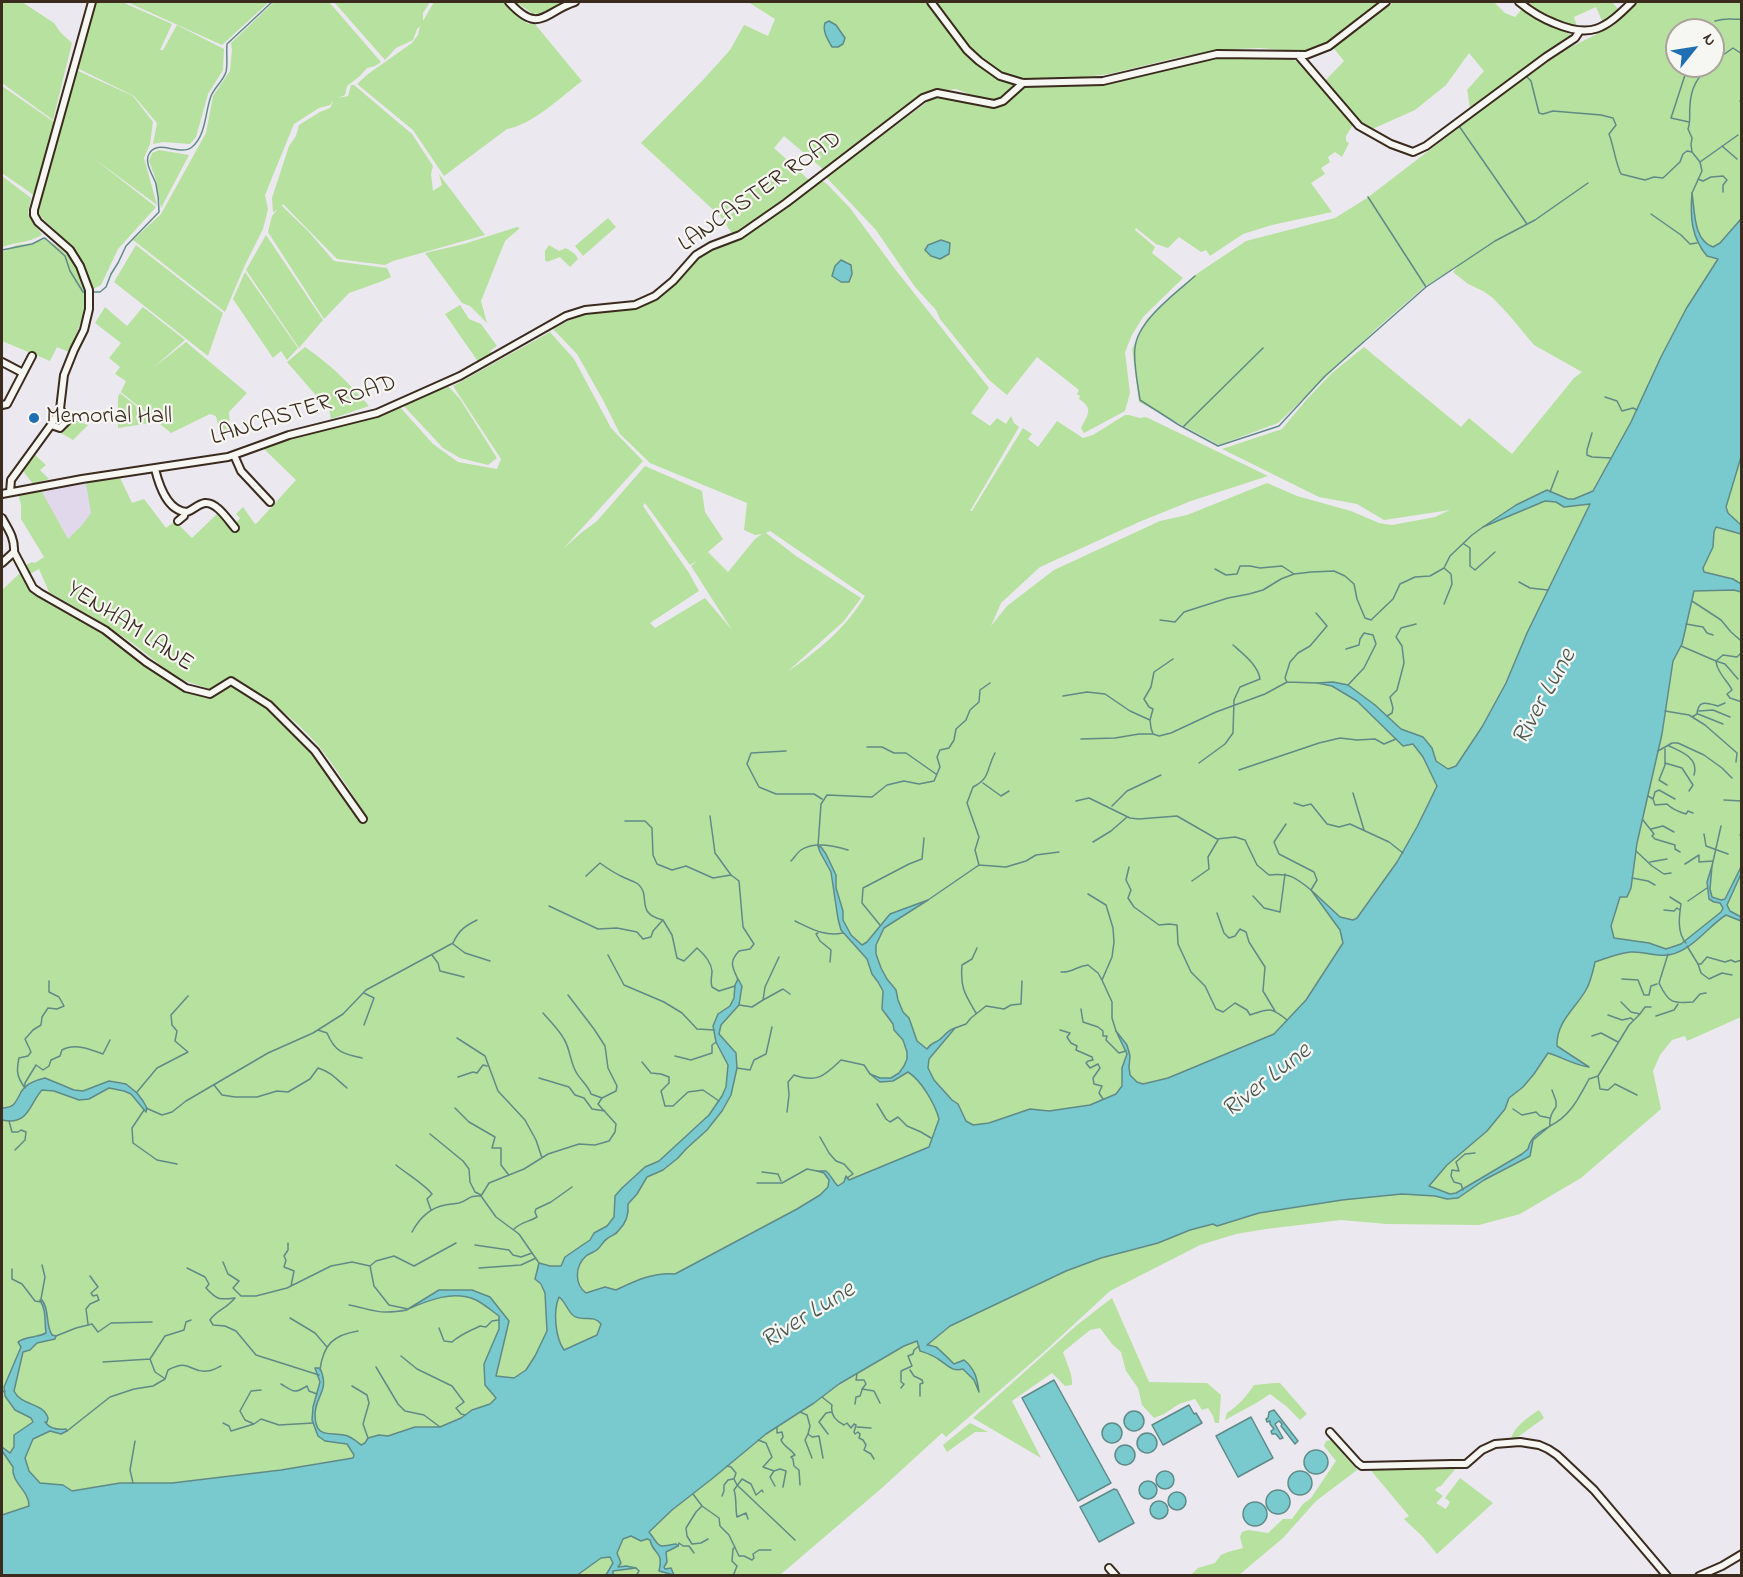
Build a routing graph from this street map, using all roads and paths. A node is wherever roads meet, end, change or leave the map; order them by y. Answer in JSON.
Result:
{"nodes":[{"id":1,"x":92,"y":2,"type":"edge"},
{"id":2,"x":509,"y":2,"type":"edge"},
{"id":3,"x":575,"y":2,"type":"edge"},
{"id":4,"x":931,"y":2,"type":"edge"},
{"id":5,"x":1386,"y":2,"type":"edge"},
{"id":6,"x":1519,"y":2,"type":"edge"},
{"id":7,"x":1632,"y":2,"type":"edge"},
{"id":8,"x":1579,"y":32,"type":"junction"},
{"id":9,"x":1298,"y":55,"type":"junction"},
{"id":10,"x":1023,"y":83,"type":"junction"},
{"id":11,"x":32,"y":356,"type":"dead end"},
{"id":12,"x":2,"y":362,"type":"edge"},
{"id":13,"x":23,"y":373,"type":"junction"},
{"id":14,"x":4,"y":404,"type":"edge"},
{"id":15,"x":60,"y":409,"type":"junction"},
{"id":16,"x":51,"y":425,"type":"junction"},
{"id":17,"x":234,"y":455,"type":"junction"},
{"id":18,"x":155,"y":469,"type":"junction"},
{"id":19,"x":10,"y":492,"type":"junction"},
{"id":20,"x":2,"y":494,"type":"edge"},
{"id":21,"x":270,"y":502,"type":"dead end"},
{"id":22,"x":185,"y":512,"type":"junction"},
{"id":23,"x":2,"y":518,"type":"edge"},
{"id":24,"x":236,"y":518,"type":"dead end"},
{"id":25,"x":178,"y":521,"type":"dead end"},
{"id":26,"x":14,"y":552,"type":"junction"},
{"id":27,"x":2,"y":562,"type":"edge"},
{"id":28,"x":363,"y":819,"type":"dead end"},
{"id":29,"x":1330,"y":1432,"type":"dead end"},
{"id":30,"x":1742,"y":1554,"type":"edge"},
{"id":31,"x":1109,"y":1568,"type":"dead end"},
{"id":32,"x":1116,"y":1575,"type":"edge"},
{"id":33,"x":1667,"y":1575,"type":"edge"},
{"id":34,"x":1700,"y":1575,"type":"edge"}],
"edges":[{"from":1,"to":15,"type":"street"},
{"from":2,"to":3,"type":"street"},
{"from":4,"to":10,"type":"street"},
{"from":5,"to":9,"type":"street"},
{"from":6,"to":8,"type":"street"},
{"from":7,"to":8,"type":"street"},
{"from":8,"to":9,"type":"street"},
{"from":9,"to":10,"type":"street"},
{"from":10,"to":17,"type":"street","name":"LANCASTER ROAD"},
{"from":11,"to":13,"type":"street"},
{"from":12,"to":13,"type":"street"},
{"from":13,"to":14,"type":"street"},
{"from":15,"to":16,"type":"street"},
{"from":15,"to":16,"type":"street"},
{"from":16,"to":19,"type":"street"},
{"from":17,"to":18,"type":"street","name":"LANCASTER ROAD"},
{"from":17,"to":21,"type":"street"},
{"from":18,"to":19,"type":"street","name":"LANCASTER ROAD"},
{"from":18,"to":22,"type":"street"},
{"from":19,"to":20,"type":"street","name":"LANCASTER ROAD"},
{"from":22,"to":24,"type":"street"},
{"from":22,"to":25,"type":"street"},
{"from":23,"to":26,"type":"street"},
{"from":26,"to":27,"type":"street"},
{"from":26,"to":28,"type":"street","name":"YENHAM LANE"},
{"from":29,"to":33,"type":"street"},
{"from":30,"to":34,"type":"street"},
{"from":31,"to":32,"type":"street"}]}
